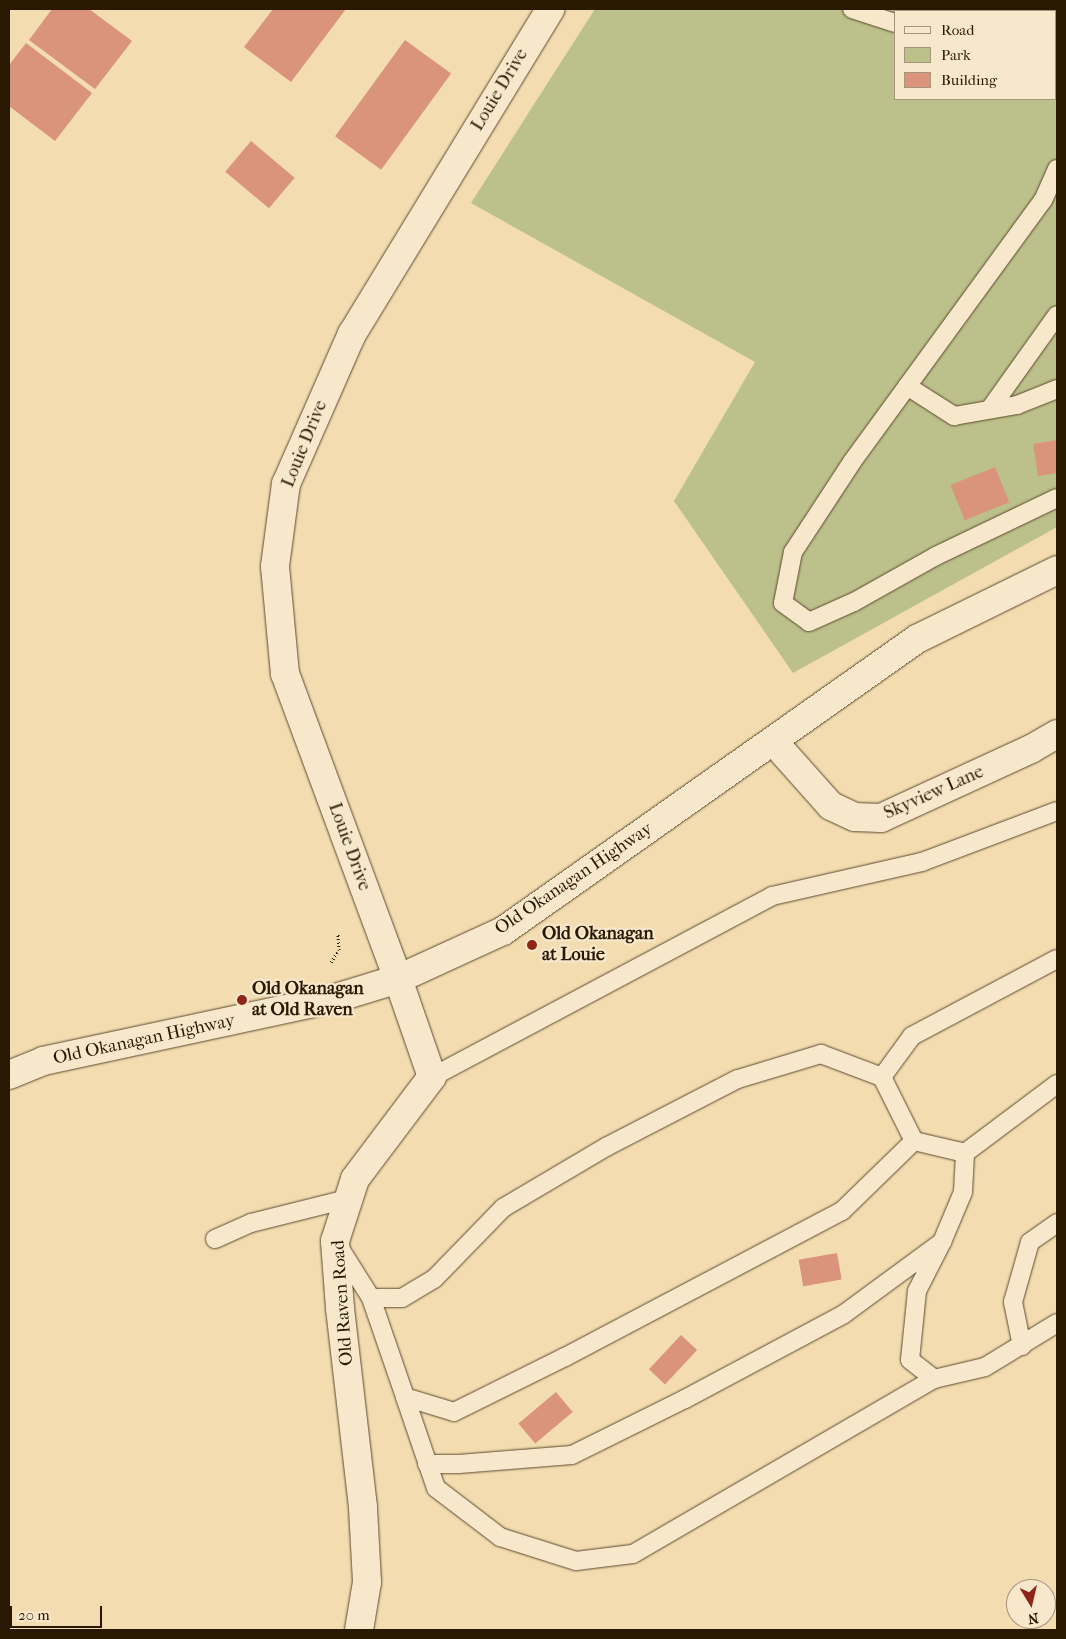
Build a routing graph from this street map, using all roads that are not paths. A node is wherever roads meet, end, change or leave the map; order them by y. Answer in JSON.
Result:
{"nodes":[{"id":1,"x":550,"y":9,"type":"edge"},
{"id":2,"x":852,"y":9,"type":"edge"},
{"id":3,"x":894,"y":23,"type":"edge"},
{"id":4,"x":1057,"y":169,"type":"edge"},
{"id":5,"x":1057,"y":316,"type":"edge"},
{"id":6,"x":907,"y":386,"type":"junction"},
{"id":7,"x":1057,"y":389,"type":"edge"},
{"id":8,"x":990,"y":409,"type":"junction"},
{"id":9,"x":1057,"y":498,"type":"edge"},
{"id":10,"x":1057,"y":570,"type":"edge"},
{"id":11,"x":1057,"y":734,"type":"edge"},
{"id":12,"x":773,"y":741,"type":"junction"},
{"id":13,"x":1057,"y":811,"type":"edge"},
{"id":14,"x":1057,"y":959,"type":"edge"},
{"id":15,"x":398,"y":979,"type":"junction"},
{"id":16,"x":9,"y":1075,"type":"edge"},
{"id":17,"x":432,"y":1077,"type":"junction"},
{"id":18,"x":882,"y":1077,"type":"junction"},
{"id":19,"x":1057,"y":1084,"type":"edge"},
{"id":20,"x":914,"y":1142,"type":"junction"},
{"id":21,"x":965,"y":1153,"type":"junction"},
{"id":22,"x":347,"y":1198,"type":"junction"},
{"id":23,"x":1057,"y":1222,"type":"edge"},
{"id":24,"x":216,"y":1239,"type":"dead end"},
{"id":25,"x":335,"y":1241,"type":"junction"},
{"id":26,"x":942,"y":1242,"type":"junction"},
{"id":27,"x":370,"y":1298,"type":"junction"},
{"id":28,"x":1057,"y":1323,"type":"edge"},
{"id":29,"x":1022,"y":1346,"type":"junction"},
{"id":30,"x":934,"y":1379,"type":"junction"},
{"id":31,"x":405,"y":1397,"type":"junction"},
{"id":32,"x":427,"y":1464,"type":"junction"},
{"id":33,"x":359,"y":1630,"type":"edge"}],
"edges":[{"from":1,"to":15,"type":"street","name":"Louie Drive"},
{"from":2,"to":3,"type":"lane"},
{"from":4,"to":6,"type":"lane"},
{"from":5,"to":8,"type":"lane"},
{"from":6,"to":8,"type":"lane"},
{"from":6,"to":9,"type":"lane"},
{"from":7,"to":8,"type":"lane"},
{"from":10,"to":12,"type":"street","name":"Old Okanagan Highway"},
{"from":11,"to":12,"type":"street","name":"Skyview Lane"},
{"from":12,"to":15,"type":"street","name":"Old Okanagan Highway"},
{"from":13,"to":17,"type":"lane"},
{"from":14,"to":18,"type":"lane"},
{"from":15,"to":16,"type":"street","name":"Old Okanagan Highway"},
{"from":15,"to":17,"type":"street"},
{"from":17,"to":22,"type":"street","name":"Old Raven Road"},
{"from":18,"to":20,"type":"lane"},
{"from":18,"to":27,"type":"lane"},
{"from":19,"to":21,"type":"lane"},
{"from":20,"to":21,"type":"lane"},
{"from":20,"to":31,"type":"lane"},
{"from":21,"to":26,"type":"lane"},
{"from":22,"to":24,"type":"lane"},
{"from":22,"to":25,"type":"street","name":"Old Raven Road"},
{"from":23,"to":29,"type":"lane"},
{"from":25,"to":27,"type":"lane"},
{"from":25,"to":33,"type":"street","name":"Old Raven Road"},
{"from":26,"to":30,"type":"lane"},
{"from":26,"to":32,"type":"lane"},
{"from":27,"to":31,"type":"lane"},
{"from":28,"to":29,"type":"lane"},
{"from":29,"to":30,"type":"lane"},
{"from":30,"to":32,"type":"lane"},
{"from":31,"to":32,"type":"lane"}]}
